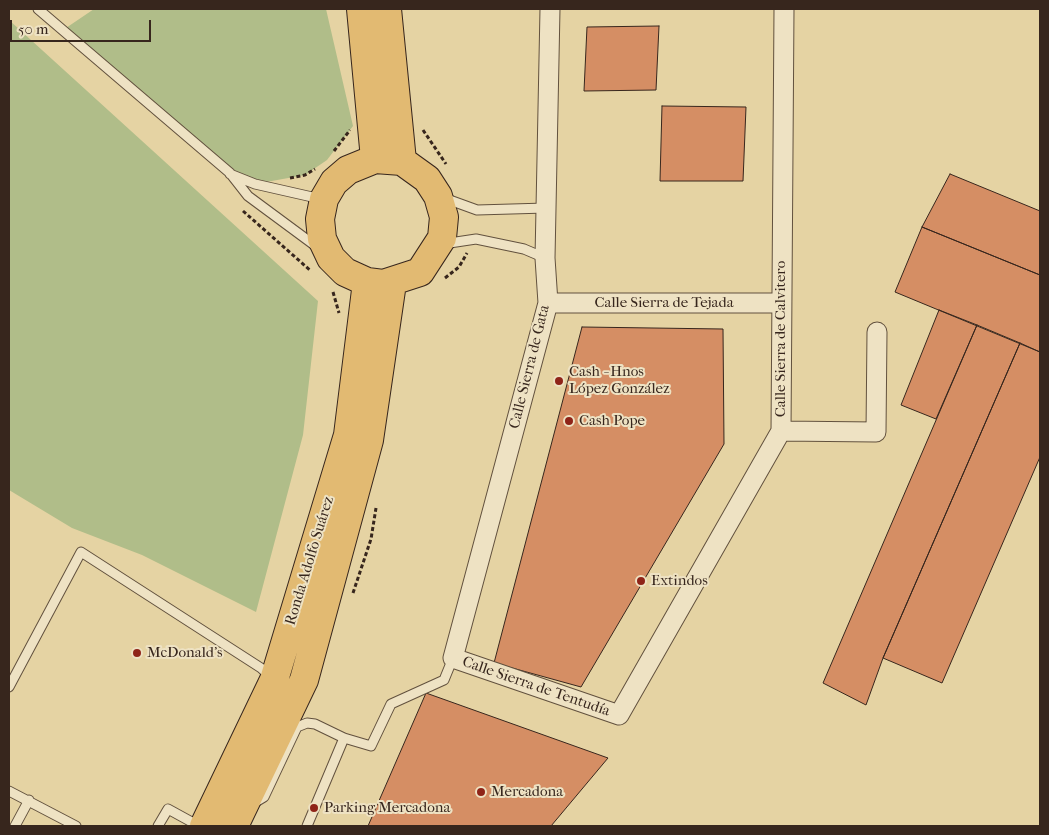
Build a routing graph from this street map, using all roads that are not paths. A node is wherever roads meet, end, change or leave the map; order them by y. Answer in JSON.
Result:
{"nodes":[{"id":1,"x":38,"y":9,"type":"edge"},
{"id":2,"x":361,"y":9,"type":"edge"},
{"id":3,"x":387,"y":9,"type":"edge"},
{"id":4,"x":550,"y":9,"type":"edge"},
{"id":5,"x":784,"y":9,"type":"edge"},
{"id":6,"x":375,"y":159,"type":"junction"},
{"id":7,"x":402,"y":161,"type":"junction"},
{"id":8,"x":230,"y":173,"type":"junction"},
{"id":9,"x":438,"y":196,"type":"junction"},
{"id":10,"x":324,"y":199,"type":"junction"},
{"id":11,"x":547,"y":208,"type":"junction"},
{"id":12,"x":438,"y":245,"type":"junction"},
{"id":13,"x":545,"y":258,"type":"junction"},
{"id":14,"x":324,"y":267,"type":"junction"},
{"id":15,"x":379,"y":283,"type":"junction"},
{"id":16,"x":548,"y":303,"type":"junction"},
{"id":17,"x":781,"y":303,"type":"junction"},
{"id":18,"x":877,"y":332,"type":"dead end"},
{"id":19,"x":782,"y":431,"type":"junction"},
{"id":20,"x":453,"y":658,"type":"junction"},
{"id":21,"x":274,"y":680,"type":"junction"},
{"id":22,"x":9,"y":687,"type":"edge"},
{"id":23,"x":619,"y":715,"type":"joint"},
{"id":24,"x":344,"y":738,"type":"junction"},
{"id":25,"x":9,"y":791,"type":"edge"},
{"id":26,"x":29,"y":800,"type":"junction"},
{"id":27,"x":238,"y":818,"type":"edge"},
{"id":28,"x":15,"y":826,"type":"edge"},
{"id":29,"x":76,"y":826,"type":"edge"},
{"id":30,"x":158,"y":826,"type":"edge"},
{"id":31,"x":199,"y":826,"type":"edge"},
{"id":32,"x":204,"y":826,"type":"edge"},
{"id":33,"x":307,"y":826,"type":"edge"}],
"edges":[{"from":1,"to":8,"type":"lane"},
{"from":2,"to":6,"type":"main road"},
{"from":3,"to":7,"type":"main road"},
{"from":4,"to":11,"type":"street","name":"Calle Sierra de Gata"},
{"from":5,"to":17,"type":"street","name":"Calle Sierra de Calvitero"},
{"from":6,"to":7,"type":"main road"},
{"from":6,"to":10,"type":"main road"},
{"from":7,"to":9,"type":"main road"},
{"from":8,"to":10,"type":"lane"},
{"from":8,"to":14,"type":"lane"},
{"from":9,"to":11,"type":"lane"},
{"from":9,"to":12,"type":"main road"},
{"from":10,"to":14,"type":"main road"},
{"from":11,"to":13,"type":"street","name":"Calle Sierra de Gata"},
{"from":12,"to":13,"type":"lane"},
{"from":12,"to":15,"type":"main road"},
{"from":13,"to":16,"type":"street","name":"Calle Sierra de Gata"},
{"from":14,"to":15,"type":"main road"},
{"from":15,"to":21,"type":"main road","name":"Ronda Adolfo Suárez"},
{"from":15,"to":27,"type":"main road","name":"Ronda Adolfo Suárez"},
{"from":16,"to":17,"type":"street","name":"Calle Sierra de Tejada"},
{"from":16,"to":20,"type":"street","name":"Calle Sierra de Gata"},
{"from":17,"to":19,"type":"street","name":"Calle Sierra de Calvitero"},
{"from":18,"to":19,"type":"street"},
{"from":19,"to":23,"type":"street","name":"Calle Sierra de Calvitero"},
{"from":20,"to":23,"type":"street","name":"Calle Sierra de Tentudía"},
{"from":20,"to":24,"type":"lane"},
{"from":21,"to":22,"type":"lane"},
{"from":21,"to":32,"type":"main road","name":"Ronda Adolfo Suárez"},
{"from":24,"to":27,"type":"lane"},
{"from":24,"to":33,"type":"lane"},
{"from":25,"to":26,"type":"lane"},
{"from":26,"to":28,"type":"lane"},
{"from":26,"to":29,"type":"lane"},
{"from":30,"to":31,"type":"lane"}]}
